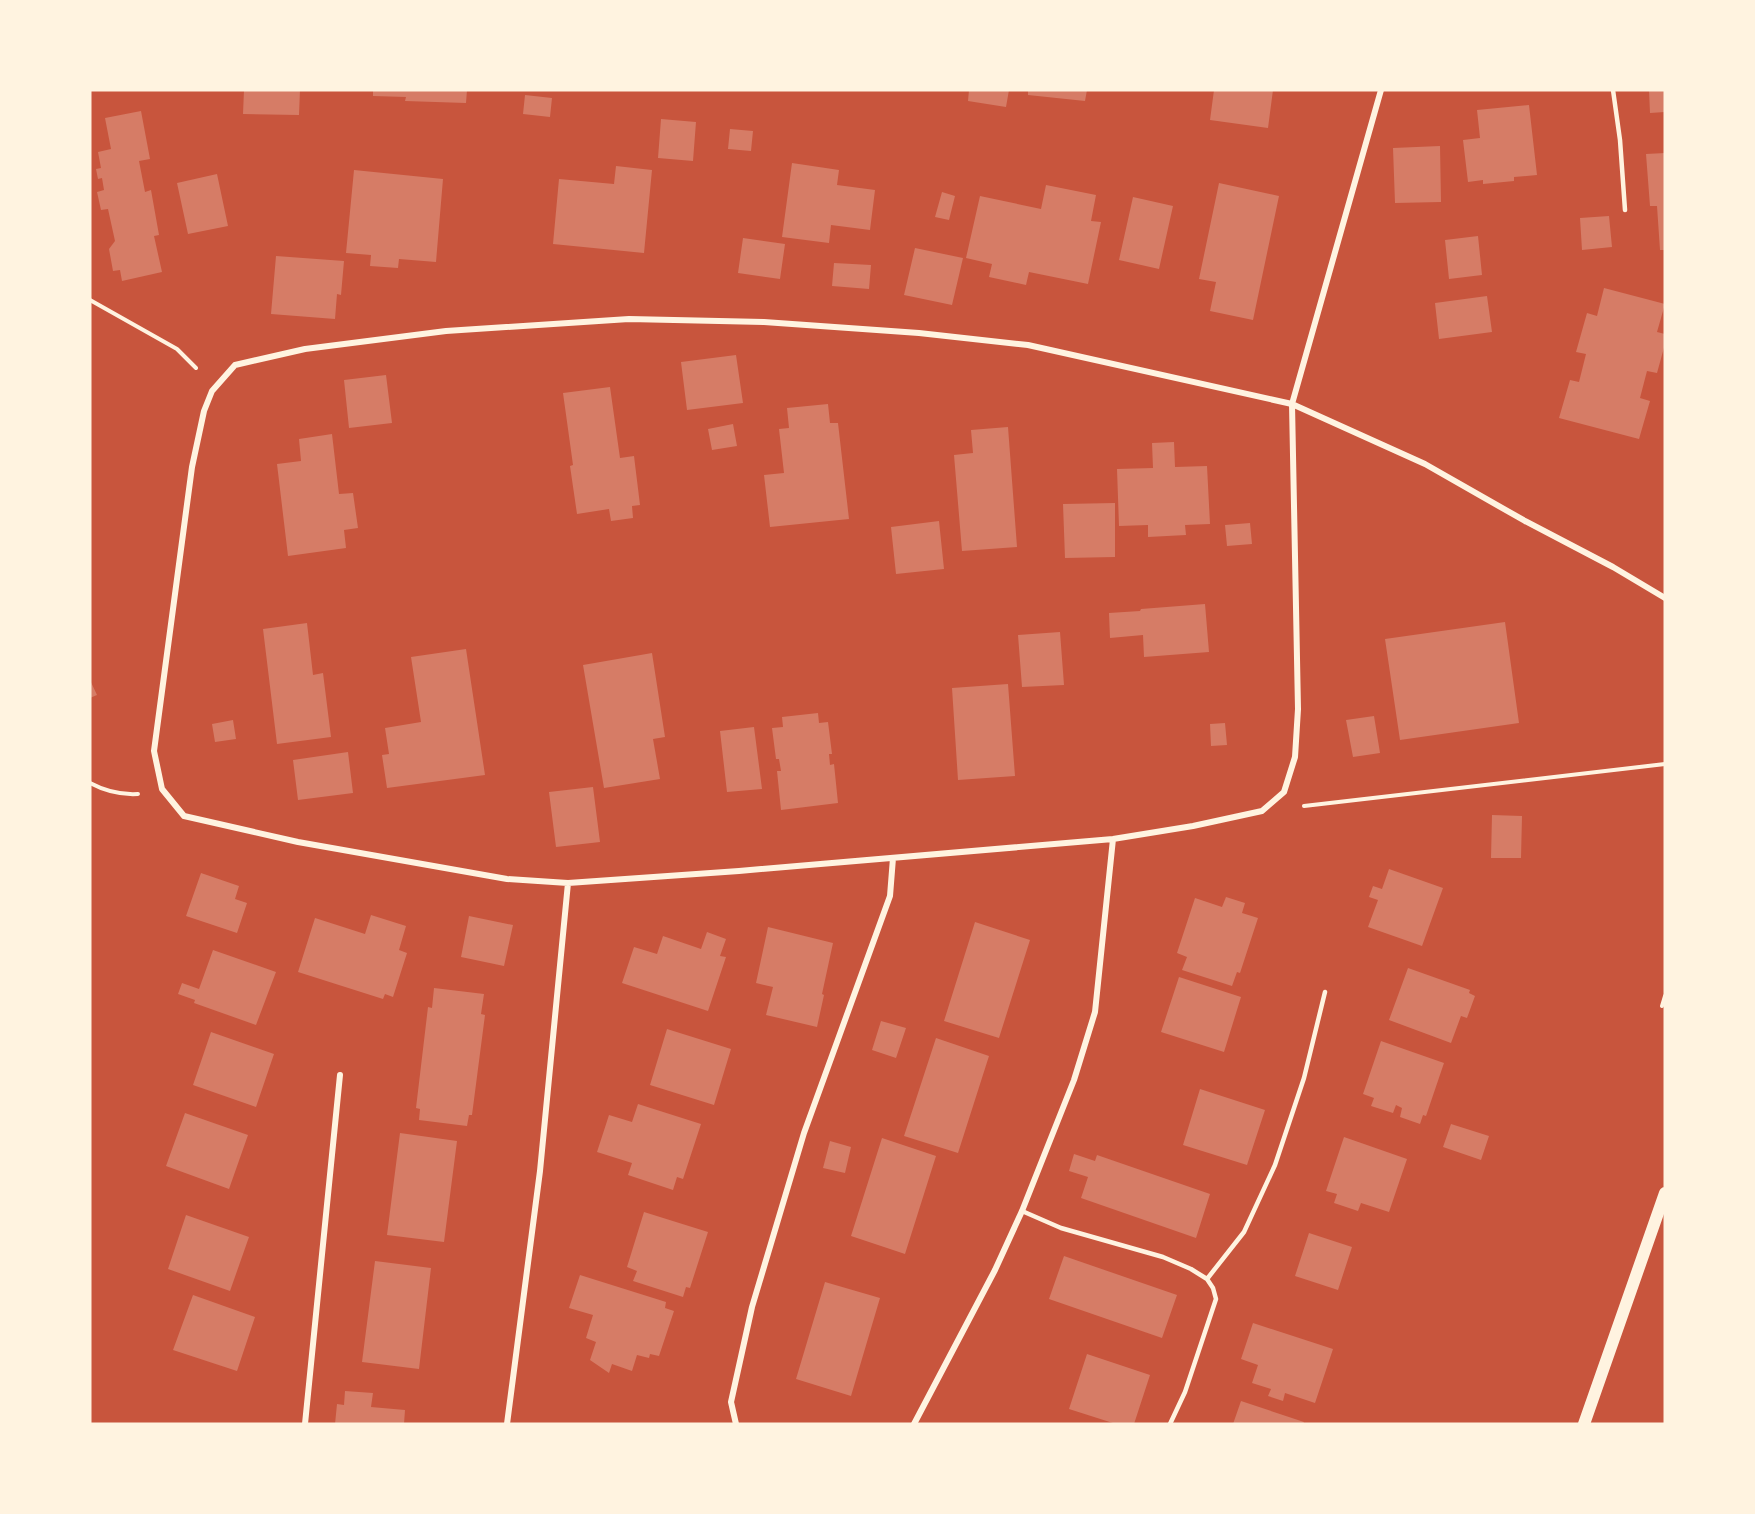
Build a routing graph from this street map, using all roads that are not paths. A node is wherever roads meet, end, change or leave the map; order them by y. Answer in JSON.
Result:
{"nodes":[{"id":1,"x":1382,"y":90,"type":"edge"},
{"id":2,"x":1613,"y":90,"type":"edge"},
{"id":3,"x":1624,"y":210,"type":"dead end"},
{"id":4,"x":1292,"y":404,"type":"junction"},
{"id":5,"x":1665,"y":598,"type":"edge"},
{"id":6,"x":1113,"y":839,"type":"junction"},
{"id":7,"x":893,"y":858,"type":"junction"},
{"id":8,"x":568,"y":883,"type":"junction"},
{"id":9,"x":1325,"y":992,"type":"dead end"},
{"id":10,"x":340,"y":1075,"type":"dead end"},
{"id":11,"x":1665,"y":1193,"type":"edge"},
{"id":12,"x":1022,"y":1211,"type":"junction"},
{"id":13,"x":1207,"y":1278,"type":"junction"},
{"id":14,"x":305,"y":1424,"type":"edge"},
{"id":15,"x":507,"y":1424,"type":"edge"},
{"id":16,"x":736,"y":1424,"type":"edge"},
{"id":17,"x":914,"y":1424,"type":"edge"},
{"id":18,"x":1170,"y":1424,"type":"edge"},
{"id":19,"x":1584,"y":1424,"type":"edge"}],
"edges":[{"from":1,"to":4,"type":"street"},
{"from":2,"to":3,"type":"lane"},
{"from":4,"to":5,"type":"street"},
{"from":4,"to":6,"type":"street"},
{"from":4,"to":8,"type":"street"},
{"from":6,"to":7,"type":"street"},
{"from":6,"to":12,"type":"street"},
{"from":7,"to":8,"type":"street"},
{"from":7,"to":16,"type":"street"},
{"from":8,"to":15,"type":"street"},
{"from":9,"to":13,"type":"lane"},
{"from":10,"to":14,"type":"street"},
{"from":11,"to":19,"type":"main road"},
{"from":12,"to":13,"type":"lane"},
{"from":12,"to":17,"type":"street"},
{"from":13,"to":18,"type":"lane"}]}
